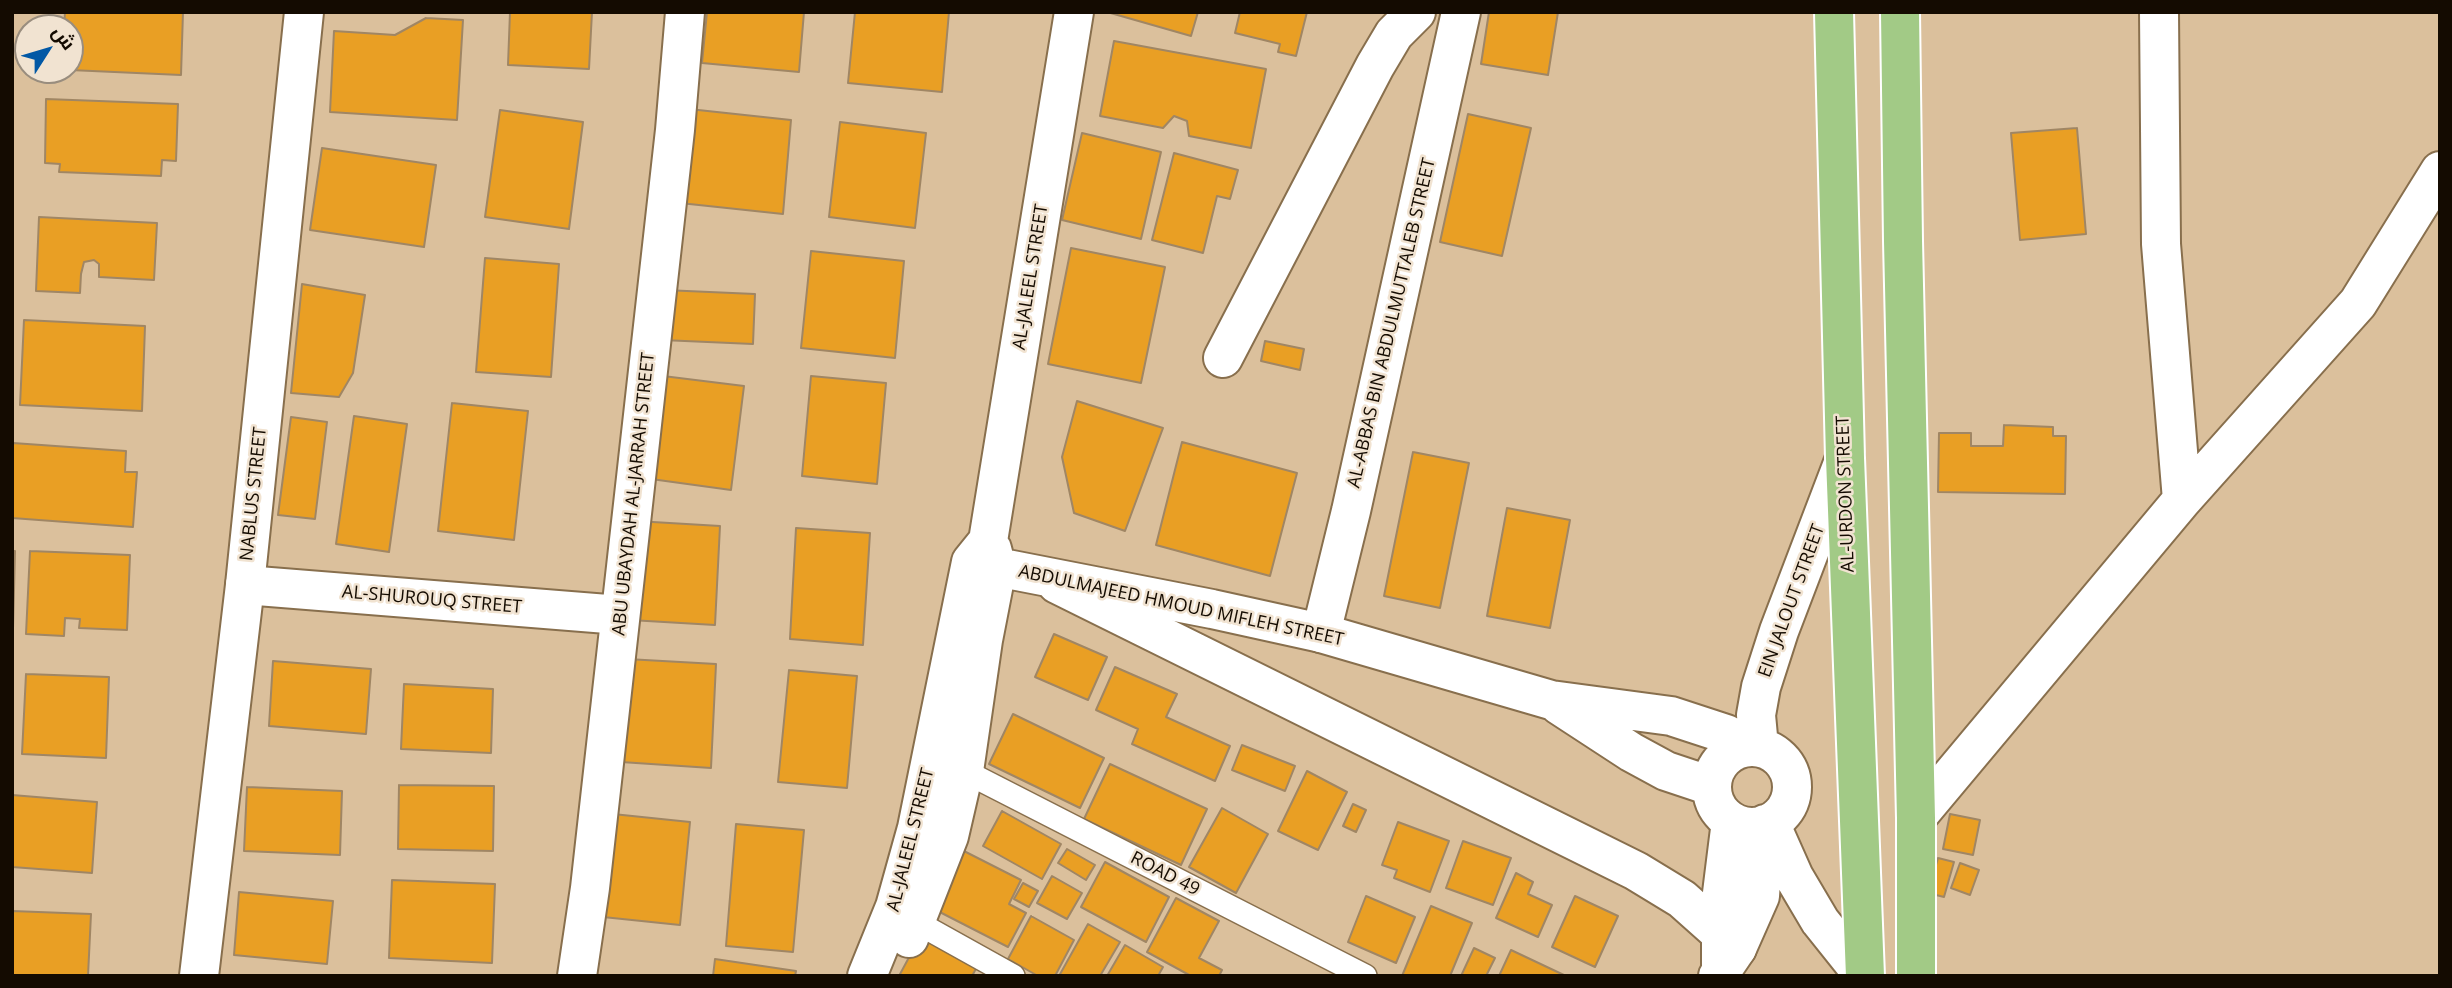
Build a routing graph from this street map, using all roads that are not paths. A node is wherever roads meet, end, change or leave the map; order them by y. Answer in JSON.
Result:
{"nodes":[{"id":1,"x":304,"y":12,"type":"edge"},
{"id":2,"x":685,"y":12,"type":"edge"},
{"id":3,"x":1074,"y":12,"type":"edge"},
{"id":4,"x":1416,"y":12,"type":"edge"},
{"id":5,"x":1461,"y":12,"type":"edge"},
{"id":6,"x":1834,"y":12,"type":"edge"},
{"id":7,"x":1900,"y":12,"type":"edge"},
{"id":8,"x":2159,"y":12,"type":"edge"},
{"id":9,"x":2440,"y":171,"type":"edge"},
{"id":10,"x":1223,"y":358,"type":"dead end"},
{"id":11,"x":1844,"y":458,"type":"junction"},
{"id":12,"x":2182,"y":500,"type":"junction"},
{"id":13,"x":985,"y":557,"type":"junction"},
{"id":14,"x":1040,"y":575,"type":"junction"},
{"id":15,"x":245,"y":585,"type":"junction"},
{"id":16,"x":620,"y":615,"type":"junction"},
{"id":17,"x":1321,"y":633,"type":"junction"},
{"id":18,"x":1551,"y":700,"type":"junction"},
{"id":19,"x":1753,"y":747,"type":"junction"},
{"id":20,"x":964,"y":772,"type":"junction"},
{"id":21,"x":1712,"y":786,"type":"junction"},
{"id":22,"x":1916,"y":818,"type":"junction"},
{"id":23,"x":1755,"y":823,"type":"junction"},
{"id":24,"x":916,"y":922,"type":"junction"},
{"id":25,"x":1724,"y":956,"type":"edge"},
{"id":26,"x":199,"y":976,"type":"edge"},
{"id":27,"x":577,"y":976,"type":"edge"},
{"id":28,"x":867,"y":976,"type":"edge"},
{"id":29,"x":892,"y":976,"type":"edge"},
{"id":30,"x":1013,"y":976,"type":"edge"},
{"id":31,"x":1365,"y":976,"type":"edge"},
{"id":32,"x":1864,"y":976,"type":"edge"},
{"id":33,"x":1916,"y":976,"type":"edge"}],
"edges":[{"from":1,"to":15,"type":"street","name":"NABLUS STREET"},
{"from":2,"to":16,"type":"street","name":"ABU UBAYDAH AL-JARRAH STREET"},
{"from":3,"to":13,"type":"street","name":"AL-JALEEL STREET"},
{"from":4,"to":10,"type":"street"},
{"from":5,"to":17,"type":"street","name":"AL-ABBAS BIN ABDULMUTTALEB STREET"},
{"from":6,"to":11,"type":"highway","name":"AL-URDON STREET"},
{"from":7,"to":22,"type":"highway"},
{"from":8,"to":12,"type":"street"},
{"from":9,"to":12,"type":"street"},
{"from":11,"to":19,"type":"street","name":"EIN JALOUT STREET"},
{"from":11,"to":32,"type":"highway","name":"AL-URDON STREET"},
{"from":12,"to":22,"type":"street"},
{"from":13,"to":14,"type":"street","name":"ABDULMAJEED HMOUD MIFLEH STREET"},
{"from":13,"to":20,"type":"street","name":"AL-JALEEL STREET"},
{"from":13,"to":28,"type":"street","name":"AL-JALEEL STREET"},
{"from":14,"to":17,"type":"street","name":"ABDULMAJEED HMOUD MIFLEH STREET"},
{"from":14,"to":25,"type":"street"},
{"from":15,"to":16,"type":"street","name":"AL-SHUROUQ STREET"},
{"from":15,"to":26,"type":"street","name":"NABLUS STREET"},
{"from":16,"to":27,"type":"street","name":"ABU UBAYDAH AL-JARRAH STREET"},
{"from":17,"to":18,"type":"street","name":"ABDULMAJEED HMOUD MIFLEH STREET"},
{"from":18,"to":19,"type":"street","name":"ABDULMAJEED HMOUD MIFLEH STREET"},
{"from":18,"to":21,"type":"street","name":"ABDULMAJEED HMOUD MIFLEH STREET"},
{"from":19,"to":21,"type":"street"},
{"from":19,"to":23,"type":"street"},
{"from":20,"to":24,"type":"street","name":"AL-JALEEL STREET"},
{"from":20,"to":31,"type":"lane","name":"ROAD 49"},
{"from":21,"to":23,"type":"street"},
{"from":22,"to":33,"type":"highway"},
{"from":23,"to":25,"type":"street"},
{"from":23,"to":32,"type":"street"},
{"from":24,"to":29,"type":"street","name":"AL-JALEEL STREET"},
{"from":24,"to":30,"type":"lane"}]}
